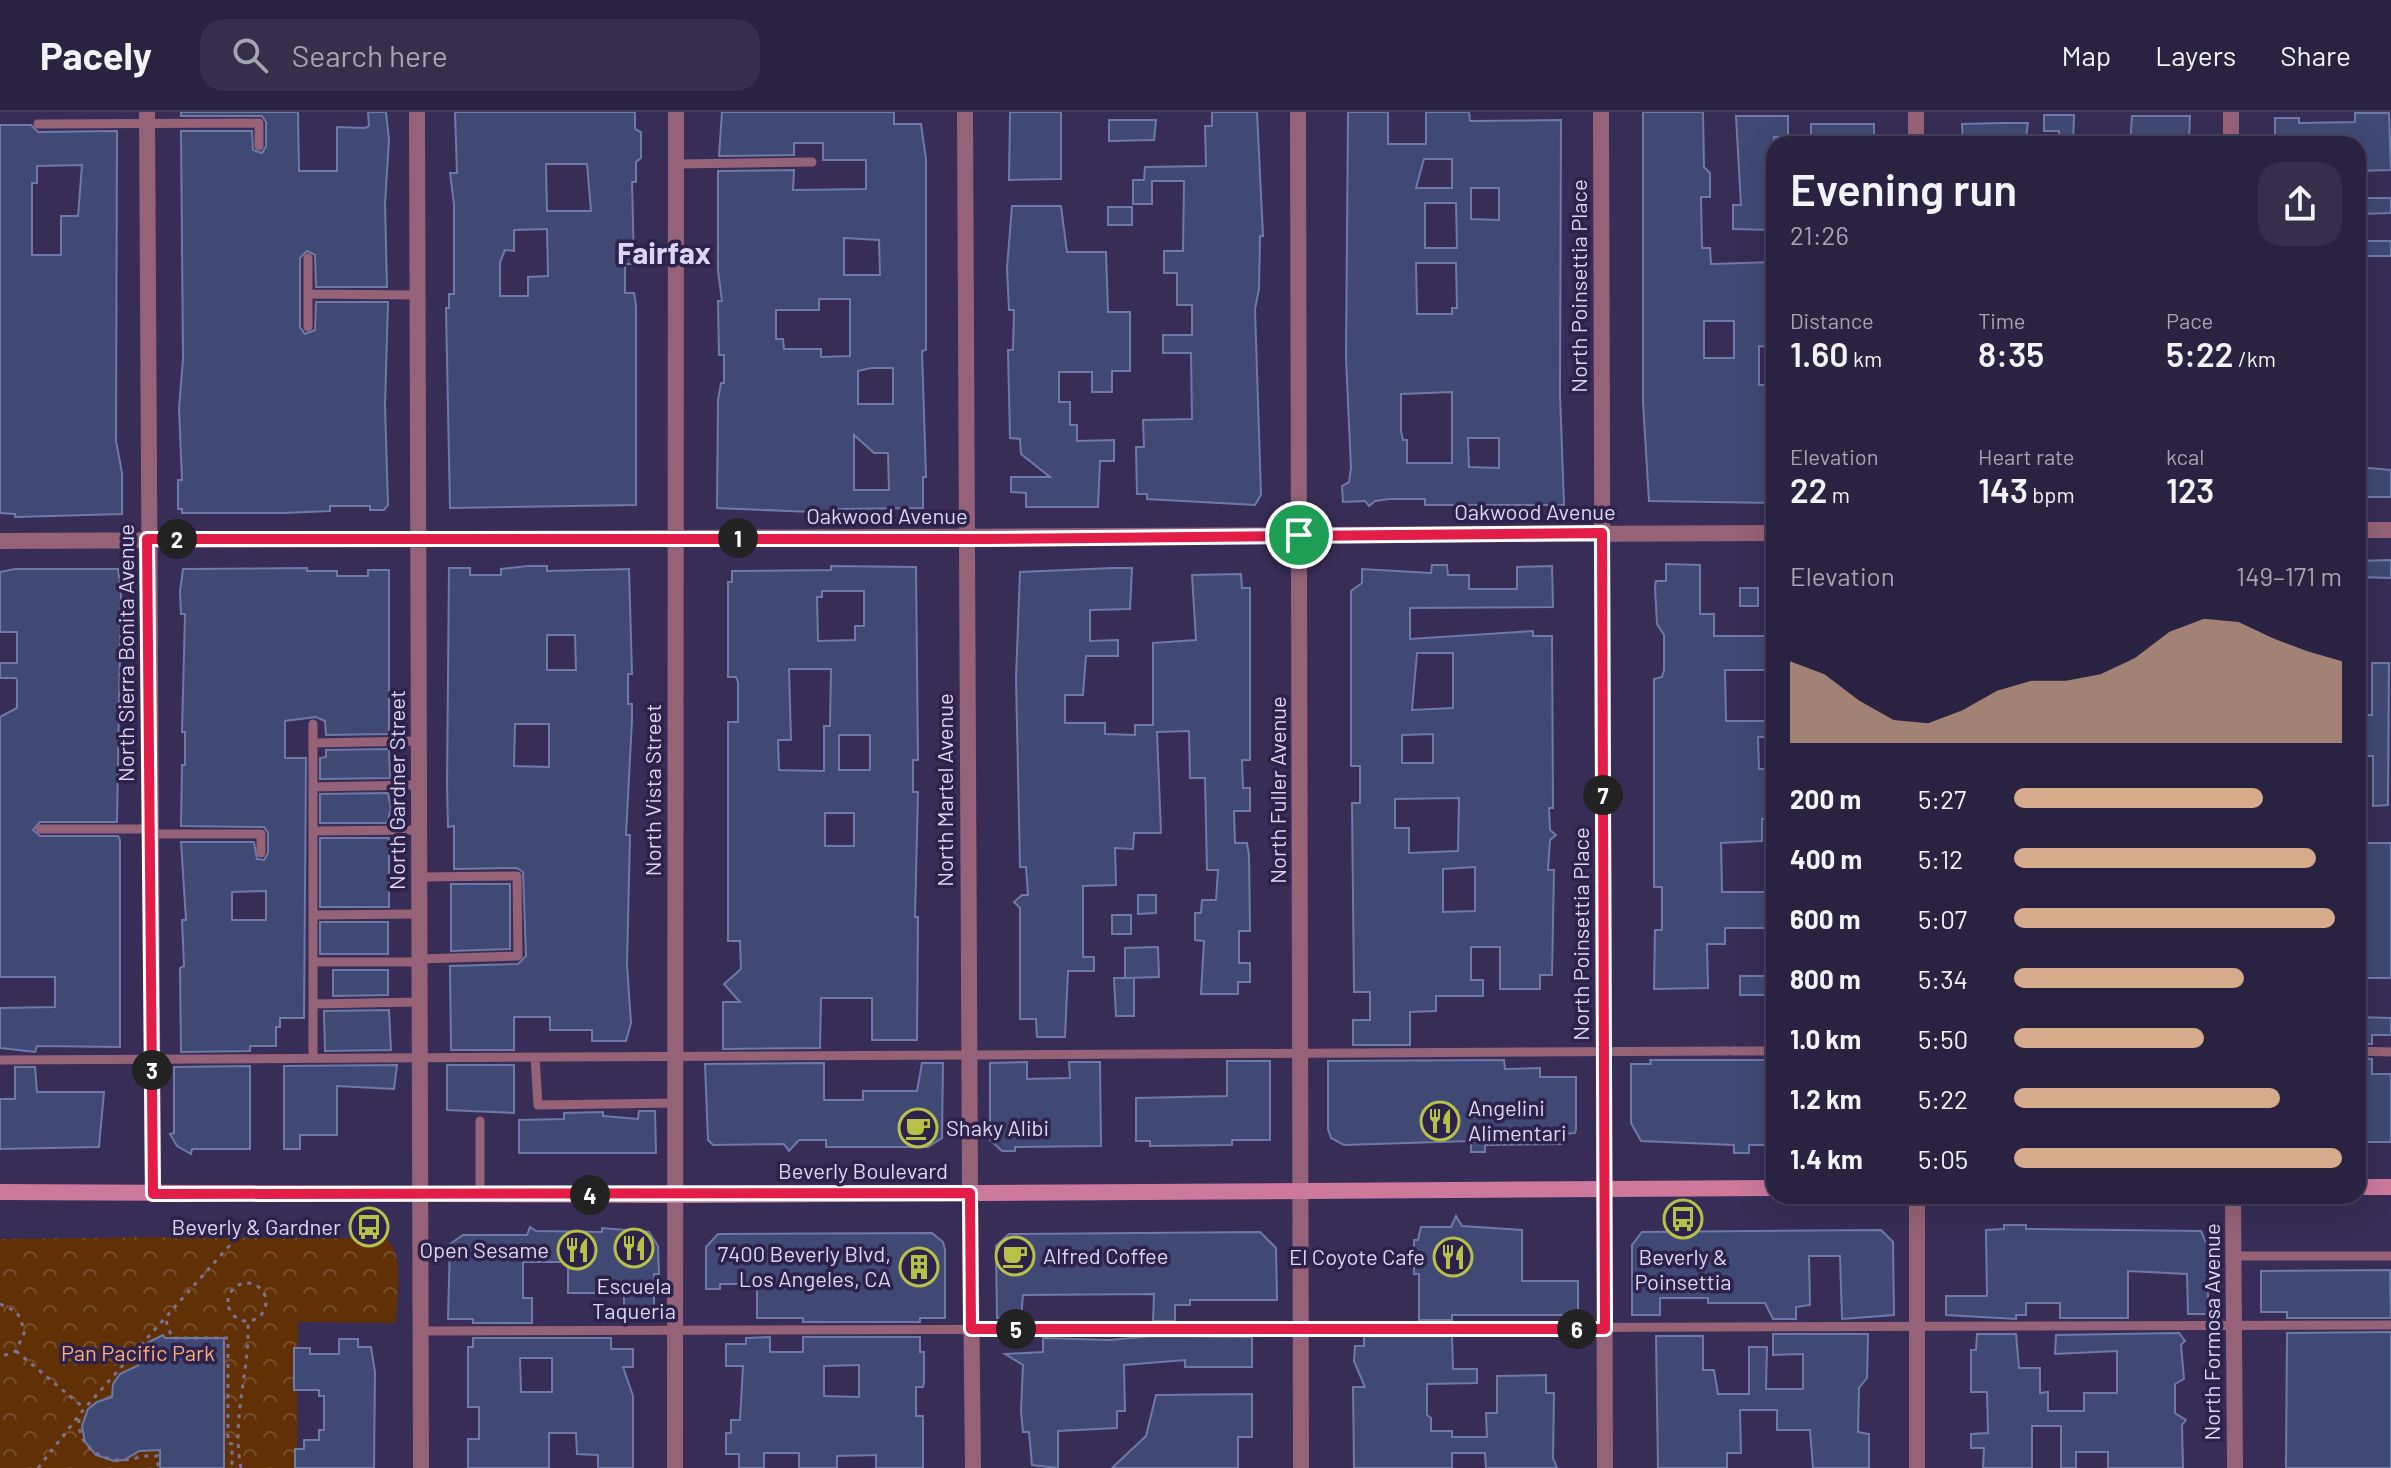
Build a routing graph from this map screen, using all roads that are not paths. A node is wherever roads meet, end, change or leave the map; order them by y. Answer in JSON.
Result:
{"nodes":[{"id":1,"x":417,"y":112,"type":"edge"},
{"id":2,"x":676,"y":112,"type":"edge"},
{"id":3,"x":965,"y":112,"type":"edge"},
{"id":4,"x":1298,"y":112,"type":"edge"},
{"id":5,"x":1601,"y":112,"type":"edge"},
{"id":6,"x":1916,"y":112,"type":"edge"},
{"id":7,"x":2231,"y":112,"type":"edge"},
{"id":8,"x":147,"y":118,"type":"edge"},
{"id":9,"x":259,"y":118,"type":"edge"},
{"id":10,"x":38,"y":124,"type":"dead end"},
{"id":11,"x":1916,"y":136,"type":"edge"},
{"id":12,"x":2231,"y":136,"type":"edge"},
{"id":13,"x":259,"y":146,"type":"dead end"},
{"id":14,"x":812,"y":162,"type":"dead end"},
{"id":15,"x":677,"y":164,"type":"junction"},
{"id":16,"x":308,"y":258,"type":"dead end"},
{"id":17,"x":308,"y":294,"type":"junction"},
{"id":18,"x":417,"y":295,"type":"junction"},
{"id":19,"x":308,"y":327,"type":"dead end"},
{"id":20,"x":2366,"y":530,"type":"edge"},
{"id":21,"x":2391,"y":530,"type":"edge"},
{"id":22,"x":1602,"y":533,"type":"junction"},
{"id":23,"x":1766,"y":533,"type":"edge"},
{"id":24,"x":1299,"y":535,"type":"junction"},
{"id":25,"x":675,"y":537,"type":"junction"},
{"id":26,"x":147,"y":539,"type":"junction"},
{"id":27,"x":966,"y":539,"type":"junction"},
{"id":28,"x":419,"y":540,"type":"junction"},
{"id":29,"x":0,"y":541,"type":"edge"},
{"id":30,"x":313,"y":724,"type":"dead end"},
{"id":31,"x":418,"y":741,"type":"junction"},
{"id":32,"x":313,"y":743,"type":"junction"},
{"id":33,"x":418,"y":785,"type":"junction"},
{"id":34,"x":313,"y":787,"type":"junction"},
{"id":35,"x":40,"y":829,"type":"dead end"},
{"id":36,"x":418,"y":830,"type":"junction"},
{"id":37,"x":313,"y":831,"type":"junction"},
{"id":38,"x":149,"y":832,"type":"junction"},
{"id":39,"x":261,"y":853,"type":"dead end"},
{"id":40,"x":419,"y":877,"type":"junction"},
{"id":41,"x":419,"y":914,"type":"junction"},
{"id":42,"x":313,"y":915,"type":"junction"},
{"id":43,"x":419,"y":960,"type":"junction"},
{"id":44,"x":313,"y":962,"type":"junction"},
{"id":45,"x":419,"y":1002,"type":"junction"},
{"id":46,"x":313,"y":1004,"type":"junction"},
{"id":47,"x":1766,"y":1051,"type":"edge"},
{"id":48,"x":2366,"y":1051,"type":"edge"},
{"id":49,"x":1604,"y":1052,"type":"junction"},
{"id":50,"x":2391,"y":1052,"type":"edge"},
{"id":51,"x":674,"y":1055,"type":"junction"},
{"id":52,"x":1300,"y":1055,"type":"junction"},
{"id":53,"x":969,"y":1056,"type":"junction"},
{"id":54,"x":535,"y":1057,"type":"junction"},
{"id":55,"x":313,"y":1058,"type":"junction"},
{"id":56,"x":419,"y":1058,"type":"junction"},
{"id":57,"x":152,"y":1059,"type":"junction"},
{"id":58,"x":0,"y":1060,"type":"edge"},
{"id":59,"x":675,"y":1103,"type":"junction"},
{"id":60,"x":480,"y":1121,"type":"dead end"},
{"id":61,"x":2366,"y":1187,"type":"edge"},
{"id":62,"x":2391,"y":1187,"type":"edge"},
{"id":63,"x":1766,"y":1188,"type":"edge"},
{"id":64,"x":1301,"y":1191,"type":"junction"},
{"id":65,"x":1604,"y":1191,"type":"junction"},
{"id":66,"x":0,"y":1192,"type":"edge"},
{"id":67,"x":970,"y":1193,"type":"junction"},
{"id":68,"x":153,"y":1194,"type":"junction"},
{"id":69,"x":420,"y":1194,"type":"junction"},
{"id":70,"x":480,"y":1194,"type":"junction"},
{"id":71,"x":676,"y":1195,"type":"junction"},
{"id":72,"x":1917,"y":1204,"type":"edge"},
{"id":73,"x":2233,"y":1204,"type":"edge"},
{"id":74,"x":2234,"y":1256,"type":"junction"},
{"id":75,"x":2391,"y":1256,"type":"edge"},
{"id":76,"x":2391,"y":1325,"type":"edge"},
{"id":77,"x":1918,"y":1327,"type":"junction"},
{"id":78,"x":2234,"y":1327,"type":"junction"},
{"id":79,"x":971,"y":1329,"type":"junction"},
{"id":80,"x":1301,"y":1329,"type":"junction"},
{"id":81,"x":1605,"y":1329,"type":"junction"},
{"id":82,"x":674,"y":1330,"type":"junction"},
{"id":83,"x":420,"y":1331,"type":"junction"},
{"id":84,"x":421,"y":1468,"type":"edge"},
{"id":85,"x":675,"y":1468,"type":"edge"},
{"id":86,"x":973,"y":1468,"type":"edge"},
{"id":87,"x":1301,"y":1468,"type":"edge"},
{"id":88,"x":1605,"y":1468,"type":"edge"},
{"id":89,"x":1917,"y":1468,"type":"edge"},
{"id":90,"x":2235,"y":1468,"type":"edge"}],
"edges":[{"from":1,"to":18,"type":"street","name":"North Gardner Street"},
{"from":2,"to":15,"type":"street","name":"North Vista Street"},
{"from":3,"to":27,"type":"street","name":"North Martel Avenue"},
{"from":4,"to":24,"type":"street","name":"North Fuller Avenue"},
{"from":5,"to":22,"type":"street","name":"North Poinsettia Place"},
{"from":6,"to":11,"type":"street"},
{"from":7,"to":12,"type":"street"},
{"from":8,"to":9,"type":"lane"},
{"from":8,"to":10,"type":"lane"},
{"from":8,"to":26,"type":"street","name":"North Sierra Bonita Avenue"},
{"from":9,"to":13,"type":"lane"},
{"from":14,"to":15,"type":"lane"},
{"from":15,"to":25,"type":"street","name":"North Vista Street"},
{"from":16,"to":17,"type":"lane"},
{"from":17,"to":18,"type":"lane"},
{"from":17,"to":19,"type":"lane"},
{"from":18,"to":28,"type":"street","name":"North Gardner Street"},
{"from":20,"to":21,"type":"street"},
{"from":22,"to":23,"type":"street","name":"Oakwood Avenue"},
{"from":22,"to":24,"type":"street","name":"Oakwood Avenue"},
{"from":22,"to":49,"type":"street","name":"North Poinsettia Place"},
{"from":24,"to":27,"type":"street","name":"Oakwood Avenue"},
{"from":24,"to":52,"type":"street","name":"North Fuller Avenue"},
{"from":25,"to":27,"type":"street","name":"Oakwood Avenue"},
{"from":25,"to":28,"type":"street","name":"Oakwood Avenue"},
{"from":25,"to":51,"type":"street","name":"North Vista Street"},
{"from":26,"to":28,"type":"street","name":"Oakwood Avenue"},
{"from":26,"to":29,"type":"street","name":"Oakwood Avenue"},
{"from":26,"to":38,"type":"street","name":"North Sierra Bonita Avenue"},
{"from":27,"to":53,"type":"street","name":"North Martel Avenue"},
{"from":28,"to":31,"type":"street","name":"North Gardner Street"},
{"from":30,"to":32,"type":"lane"},
{"from":31,"to":32,"type":"lane"},
{"from":31,"to":33,"type":"street","name":"North Gardner Street"},
{"from":32,"to":34,"type":"lane"},
{"from":33,"to":34,"type":"lane"},
{"from":33,"to":36,"type":"street","name":"North Gardner Street"},
{"from":34,"to":37,"type":"lane"},
{"from":35,"to":38,"type":"lane"},
{"from":36,"to":37,"type":"lane"},
{"from":36,"to":40,"type":"street","name":"North Gardner Street"},
{"from":37,"to":42,"type":"lane"},
{"from":38,"to":39,"type":"lane"},
{"from":38,"to":57,"type":"street","name":"North Sierra Bonita Avenue"},
{"from":40,"to":41,"type":"street","name":"North Gardner Street"},
{"from":40,"to":43,"type":"lane"},
{"from":41,"to":42,"type":"lane"},
{"from":41,"to":43,"type":"street","name":"North Gardner Street"},
{"from":42,"to":44,"type":"lane"},
{"from":43,"to":44,"type":"lane"},
{"from":43,"to":45,"type":"street","name":"North Gardner Street"},
{"from":44,"to":46,"type":"lane"},
{"from":45,"to":46,"type":"lane"},
{"from":45,"to":56,"type":"street","name":"North Gardner Street"},
{"from":46,"to":55,"type":"lane"},
{"from":47,"to":49,"type":"lane"},
{"from":48,"to":50,"type":"lane"},
{"from":49,"to":52,"type":"lane"},
{"from":49,"to":65,"type":"street","name":"North Poinsettia Place"},
{"from":51,"to":53,"type":"lane"},
{"from":51,"to":54,"type":"lane"},
{"from":51,"to":59,"type":"street","name":"North Vista Street"},
{"from":52,"to":53,"type":"lane"},
{"from":52,"to":64,"type":"street","name":"North Fuller Avenue"},
{"from":53,"to":67,"type":"street","name":"North Martel Avenue"},
{"from":54,"to":56,"type":"lane"},
{"from":54,"to":59,"type":"lane"},
{"from":55,"to":56,"type":"lane"},
{"from":55,"to":57,"type":"lane"},
{"from":56,"to":69,"type":"street","name":"North Gardner Street"},
{"from":57,"to":58,"type":"lane"},
{"from":57,"to":68,"type":"street","name":"North Sierra Bonita Avenue"},
{"from":59,"to":71,"type":"street","name":"North Vista Street"},
{"from":60,"to":70,"type":"lane"},
{"from":61,"to":62,"type":"main road"},
{"from":63,"to":65,"type":"main road","name":"Beverly Boulevard"},
{"from":64,"to":65,"type":"main road","name":"Beverly Boulevard"},
{"from":64,"to":67,"type":"main road","name":"Beverly Boulevard"},
{"from":64,"to":80,"type":"street","name":"North Fuller Avenue"},
{"from":65,"to":81,"type":"street","name":"North Poinsettia Place"},
{"from":66,"to":68,"type":"main road","name":"Beverly Boulevard"},
{"from":67,"to":71,"type":"main road","name":"Beverly Boulevard"},
{"from":67,"to":79,"type":"street","name":"North Martel Avenue"},
{"from":68,"to":69,"type":"main road","name":"Beverly Boulevard"},
{"from":69,"to":70,"type":"main road","name":"Beverly Boulevard"},
{"from":69,"to":83,"type":"street","name":"North Gardner Street"},
{"from":70,"to":71,"type":"main road","name":"Beverly Boulevard"},
{"from":71,"to":82,"type":"street","name":"North Vista Street"},
{"from":72,"to":77,"type":"street"},
{"from":73,"to":74,"type":"street","name":"North Formosa Avenue"},
{"from":74,"to":75,"type":"lane"},
{"from":74,"to":78,"type":"street","name":"North Formosa Avenue"},
{"from":76,"to":78,"type":"lane"},
{"from":77,"to":78,"type":"lane"},
{"from":77,"to":81,"type":"lane"},
{"from":77,"to":89,"type":"street"},
{"from":78,"to":90,"type":"street","name":"North Formosa Avenue"},
{"from":79,"to":80,"type":"lane"},
{"from":79,"to":82,"type":"lane"},
{"from":79,"to":86,"type":"street","name":"North Martel Avenue"},
{"from":80,"to":81,"type":"lane"},
{"from":80,"to":87,"type":"street","name":"North Fuller Avenue"},
{"from":81,"to":88,"type":"street","name":"North Poinsettia Place"},
{"from":82,"to":83,"type":"lane"},
{"from":82,"to":85,"type":"street","name":"North Vista Street"},
{"from":83,"to":84,"type":"street","name":"North Gardner Street"}]}
